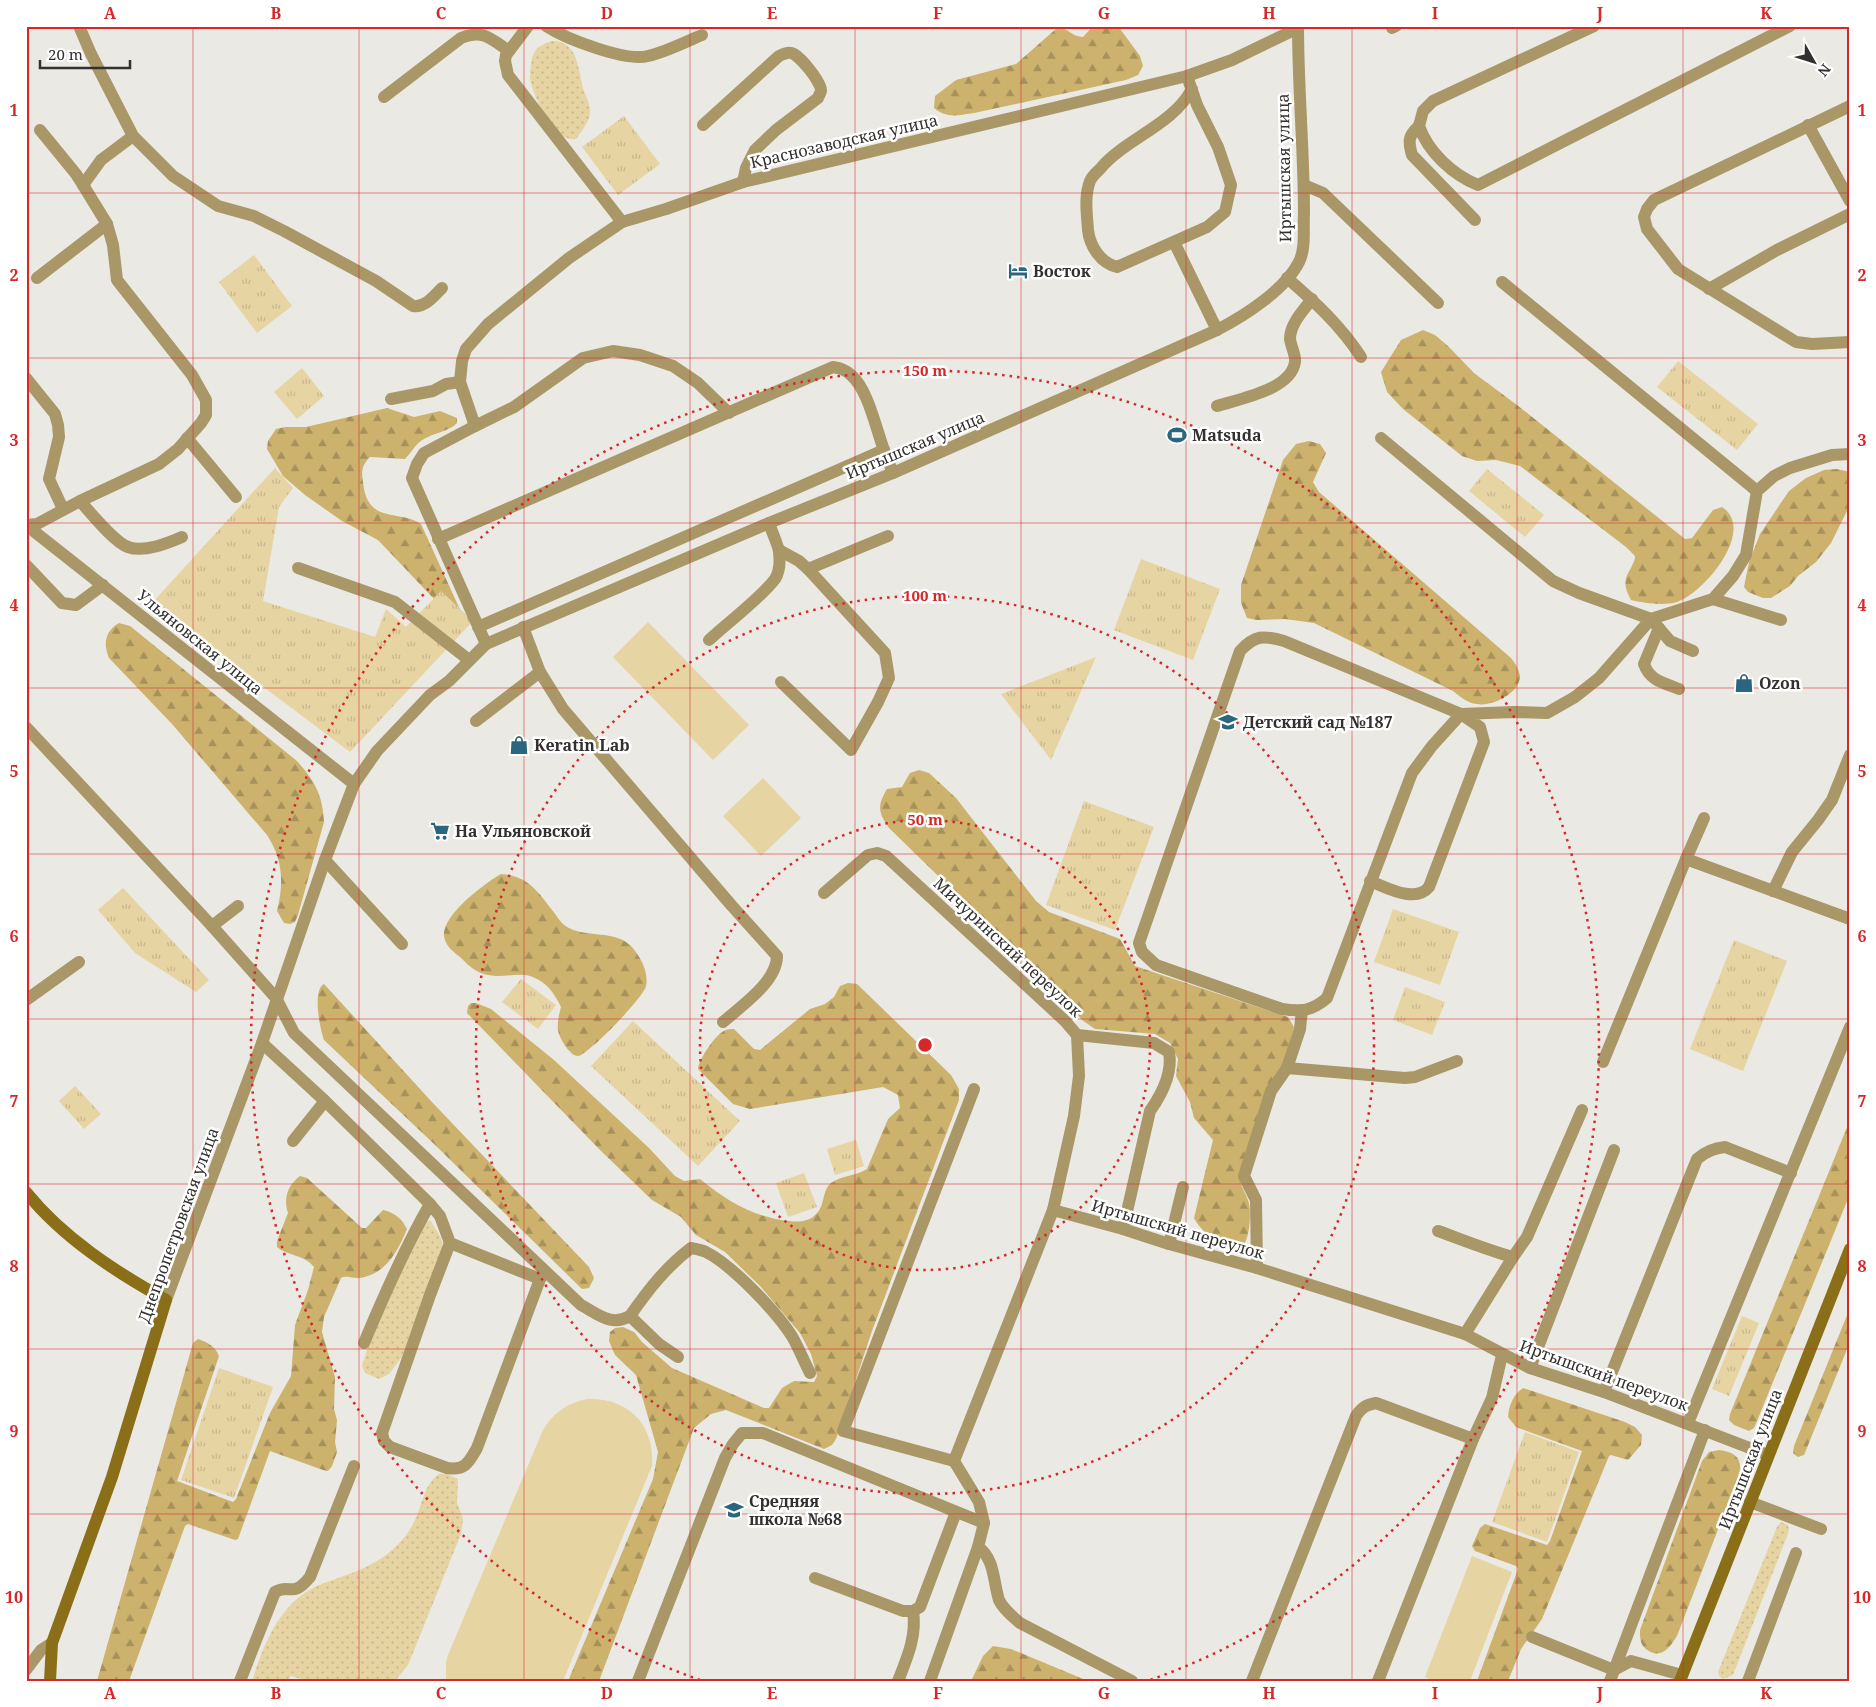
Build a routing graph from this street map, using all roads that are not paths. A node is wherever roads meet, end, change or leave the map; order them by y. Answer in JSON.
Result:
{"nodes":[{"id":1,"x":80,"y":26,"type":"edge"},
{"id":2,"x":528,"y":26,"type":"edge"},
{"id":3,"x":546,"y":26,"type":"edge"},
{"id":4,"x":1594,"y":26,"type":"edge"},
{"id":5,"x":1790,"y":26,"type":"edge"},
{"id":6,"x":1299,"y":27,"type":"edge"},
{"id":7,"x":702,"y":35,"type":"dead end"},
{"id":8,"x":509,"y":51,"type":"junction"},
{"id":9,"x":1187,"y":76,"type":"junction"},
{"id":10,"x":1192,"y":89,"type":"junction"},
{"id":11,"x":384,"y":97,"type":"dead end"},
{"id":12,"x":1850,"y":106,"type":"edge"},
{"id":13,"x":703,"y":125,"type":"dead end"},
{"id":14,"x":1808,"y":125,"type":"junction"},
{"id":15,"x":1419,"y":126,"type":"junction"},
{"id":16,"x":40,"y":130,"type":"dead end"},
{"id":17,"x":133,"y":136,"type":"junction"},
{"id":18,"x":743,"y":182,"type":"junction"},
{"id":19,"x":84,"y":185,"type":"junction"},
{"id":20,"x":1304,"y":185,"type":"junction"},
{"id":21,"x":1850,"y":201,"type":"edge"},
{"id":22,"x":1850,"y":214,"type":"edge"},
{"id":23,"x":1475,"y":220,"type":"dead end"},
{"id":24,"x":622,"y":222,"type":"junction"},
{"id":25,"x":107,"y":224,"type":"junction"},
{"id":26,"x":1174,"y":242,"type":"junction"},
{"id":27,"x":37,"y":278,"type":"dead end"},
{"id":28,"x":1287,"y":278,"type":"junction"},
{"id":29,"x":1502,"y":282,"type":"dead end"},
{"id":30,"x":442,"y":288,"type":"dead end"},
{"id":31,"x":1709,"y":289,"type":"junction"},
{"id":32,"x":1312,"y":299,"type":"junction"},
{"id":33,"x":1438,"y":303,"type":"dead end"},
{"id":34,"x":1217,"y":330,"type":"junction"},
{"id":35,"x":1850,"y":342,"type":"edge"},
{"id":36,"x":1361,"y":357,"type":"dead end"},
{"id":37,"x":26,"y":378,"type":"edge"},
{"id":38,"x":460,"y":382,"type":"junction"},
{"id":39,"x":391,"y":399,"type":"dead end"},
{"id":40,"x":1217,"y":406,"type":"dead end"},
{"id":41,"x":729,"y":413,"type":"junction"},
{"id":42,"x":475,"y":426,"type":"junction"},
{"id":43,"x":187,"y":438,"type":"junction"},
{"id":44,"x":1381,"y":438,"type":"dead end"},
{"id":45,"x":884,"y":450,"type":"junction"},
{"id":46,"x":1850,"y":454,"type":"edge"},
{"id":47,"x":893,"y":473,"type":"junction"},
{"id":48,"x":1757,"y":491,"type":"junction"},
{"id":49,"x":236,"y":496,"type":"dead end"},
{"id":50,"x":80,"y":501,"type":"junction"},
{"id":51,"x":63,"y":509,"type":"junction"},
{"id":52,"x":769,"y":523,"type":"junction"},
{"id":53,"x":27,"y":525,"type":"edge"},
{"id":54,"x":888,"y":536,"type":"dead end"},
{"id":55,"x":182,"y":537,"type":"dead end"},
{"id":56,"x":438,"y":539,"type":"junction"},
{"id":57,"x":779,"y":550,"type":"junction"},
{"id":58,"x":26,"y":564,"type":"edge"},
{"id":59,"x":298,"y":568,"type":"dead end"},
{"id":60,"x":808,"y":569,"type":"junction"},
{"id":61,"x":103,"y":585,"type":"junction"},
{"id":62,"x":1713,"y":599,"type":"junction"},
{"id":63,"x":1781,"y":620,"type":"dead end"},
{"id":64,"x":1655,"y":623,"type":"junction"},
{"id":65,"x":478,"y":627,"type":"junction"},
{"id":66,"x":523,"y":627,"type":"junction"},
{"id":67,"x":709,"y":640,"type":"dead end"},
{"id":68,"x":486,"y":644,"type":"junction"},
{"id":69,"x":1693,"y":651,"type":"dead end"},
{"id":70,"x":469,"y":660,"type":"junction"},
{"id":71,"x":540,"y":672,"type":"junction"},
{"id":72,"x":781,"y":682,"type":"dead end"},
{"id":73,"x":1679,"y":689,"type":"dead end"},
{"id":74,"x":1461,"y":714,"type":"junction"},
{"id":75,"x":476,"y":721,"type":"dead end"},
{"id":76,"x":26,"y":726,"type":"edge"},
{"id":77,"x":1850,"y":755,"type":"edge"},
{"id":78,"x":354,"y":784,"type":"junction"},
{"id":79,"x":1704,"y":818,"type":"dead end"},
{"id":80,"x":1686,"y":859,"type":"junction"},
{"id":81,"x":325,"y":860,"type":"junction"},
{"id":82,"x":1370,"y":881,"type":"junction"},
{"id":83,"x":1773,"y":891,"type":"junction"},
{"id":84,"x":824,"y":893,"type":"dead end"},
{"id":85,"x":238,"y":906,"type":"dead end"},
{"id":86,"x":1850,"y":919,"type":"edge"},
{"id":87,"x":212,"y":926,"type":"junction"},
{"id":88,"x":402,"y":944,"type":"dead end"},
{"id":89,"x":79,"y":962,"type":"dead end"},
{"id":90,"x":276,"y":998,"type":"junction"},
{"id":91,"x":26,"y":1000,"type":"edge"},
{"id":92,"x":1302,"y":1010,"type":"junction"},
{"id":93,"x":723,"y":1022,"type":"dead end"},
{"id":94,"x":1850,"y":1027,"type":"edge"},
{"id":95,"x":1076,"y":1035,"type":"junction"},
{"id":96,"x":262,"y":1043,"type":"junction"},
{"id":97,"x":1457,"y":1061,"type":"dead end"},
{"id":98,"x":1603,"y":1062,"type":"dead end"},
{"id":99,"x":1287,"y":1068,"type":"junction"},
{"id":100,"x":974,"y":1089,"type":"dead end"},
{"id":101,"x":325,"y":1101,"type":"junction"},
{"id":102,"x":1582,"y":1110,"type":"dead end"},
{"id":103,"x":293,"y":1141,"type":"dead end"},
{"id":104,"x":1614,"y":1150,"type":"dead end"},
{"id":105,"x":1791,"y":1173,"type":"junction"},
{"id":106,"x":1182,"y":1188,"type":"dead end"},
{"id":107,"x":26,"y":1192,"type":"edge"},
{"id":108,"x":430,"y":1204,"type":"junction"},
{"id":109,"x":1052,"y":1210,"type":"junction"},
{"id":110,"x":1123,"y":1229,"type":"junction"},
{"id":111,"x":1438,"y":1231,"type":"dead end"},
{"id":112,"x":450,"y":1243,"type":"junction"},
{"id":113,"x":1169,"y":1244,"type":"junction"},
{"id":114,"x":1850,"y":1249,"type":"edge"},
{"id":115,"x":1512,"y":1257,"type":"junction"},
{"id":116,"x":1257,"y":1268,"type":"junction"},
{"id":117,"x":542,"y":1275,"type":"junction"},
{"id":118,"x":166,"y":1300,"type":"junction"},
{"id":119,"x":630,"y":1316,"type":"junction"},
{"id":120,"x":1465,"y":1334,"type":"junction"},
{"id":121,"x":364,"y":1343,"type":"dead end"},
{"id":122,"x":1502,"y":1355,"type":"junction"},
{"id":123,"x":678,"y":1357,"type":"dead end"},
{"id":124,"x":1530,"y":1368,"type":"junction"},
{"id":125,"x":810,"y":1373,"type":"dead end"},
{"id":126,"x":1604,"y":1392,"type":"junction"},
{"id":127,"x":1688,"y":1423,"type":"junction"},
{"id":128,"x":1705,"y":1430,"type":"junction"},
{"id":129,"x":1473,"y":1439,"type":"junction"},
{"id":130,"x":1768,"y":1455,"type":"junction"},
{"id":131,"x":954,"y":1461,"type":"junction"},
{"id":132,"x":354,"y":1466,"type":"dead end"},
{"id":133,"x":1750,"y":1502,"type":"junction"},
{"id":134,"x":956,"y":1512,"type":"junction"},
{"id":135,"x":984,"y":1523,"type":"junction"},
{"id":136,"x":1821,"y":1529,"type":"dead end"},
{"id":137,"x":978,"y":1547,"type":"junction"},
{"id":138,"x":1796,"y":1553,"type":"dead end"},
{"id":139,"x":815,"y":1578,"type":"dead end"},
{"id":140,"x":913,"y":1611,"type":"junction"},
{"id":141,"x":1532,"y":1636,"type":"dead end"},
{"id":142,"x":52,"y":1642,"type":"junction"},
{"id":143,"x":26,"y":1670,"type":"edge"},
{"id":144,"x":1612,"y":1676,"type":"edge"},
{"id":145,"x":1681,"y":1678,"type":"edge"},
{"id":146,"x":50,"y":1681,"type":"edge"},
{"id":147,"x":240,"y":1681,"type":"edge"},
{"id":148,"x":638,"y":1681,"type":"edge"},
{"id":149,"x":898,"y":1681,"type":"edge"},
{"id":150,"x":930,"y":1681,"type":"edge"},
{"id":151,"x":1132,"y":1681,"type":"edge"},
{"id":152,"x":1252,"y":1681,"type":"edge"},
{"id":153,"x":1378,"y":1681,"type":"edge"},
{"id":154,"x":1748,"y":1681,"type":"edge"}],
"edges":[{"from":1,"to":17,"type":"street"},
{"from":2,"to":8,"type":"street"},
{"from":3,"to":7,"type":"street"},
{"from":4,"to":15,"type":"street"},
{"from":5,"to":15,"type":"street"},
{"from":6,"to":9,"type":"street","name":"Краснозаводская улица"},
{"from":6,"to":20,"type":"street","name":"Иртышская улица"},
{"from":8,"to":11,"type":"street"},
{"from":8,"to":24,"type":"street"},
{"from":9,"to":10,"type":"street"},
{"from":9,"to":18,"type":"street","name":"Краснозаводская улица"},
{"from":10,"to":26,"type":"street"},
{"from":10,"to":26,"type":"street"},
{"from":12,"to":14,"type":"street"},
{"from":13,"to":18,"type":"street"},
{"from":14,"to":21,"type":"street"},
{"from":14,"to":31,"type":"street"},
{"from":15,"to":23,"type":"street"},
{"from":16,"to":19,"type":"street"},
{"from":17,"to":19,"type":"street"},
{"from":17,"to":30,"type":"street"},
{"from":18,"to":24,"type":"street","name":"Краснозаводская улица"},
{"from":19,"to":25,"type":"street"},
{"from":20,"to":28,"type":"street","name":"Иртышская улица"},
{"from":20,"to":33,"type":"street"},
{"from":22,"to":31,"type":"street"},
{"from":24,"to":38,"type":"street","name":"Краснозаводская улица"},
{"from":25,"to":27,"type":"street"},
{"from":25,"to":43,"type":"street"},
{"from":26,"to":34,"type":"street"},
{"from":28,"to":32,"type":"street"},
{"from":28,"to":34,"type":"street","name":"Иртышская улица"},
{"from":29,"to":48,"type":"street"},
{"from":31,"to":35,"type":"street"},
{"from":32,"to":36,"type":"street"},
{"from":32,"to":40,"type":"street"},
{"from":34,"to":47,"type":"street","name":"Иртышская улица"},
{"from":37,"to":51,"type":"street"},
{"from":38,"to":39,"type":"street"},
{"from":38,"to":42,"type":"street"},
{"from":41,"to":42,"type":"street"},
{"from":41,"to":45,"type":"street"},
{"from":41,"to":56,"type":"street"},
{"from":42,"to":56,"type":"street"},
{"from":43,"to":49,"type":"street"},
{"from":43,"to":50,"type":"street"},
{"from":44,"to":64,"type":"street"},
{"from":45,"to":47,"type":"street"},
{"from":45,"to":65,"type":"street"},
{"from":46,"to":48,"type":"street"},
{"from":47,"to":52,"type":"street","name":"Иртышская улица"},
{"from":48,"to":62,"type":"street"},
{"from":50,"to":51,"type":"street"},
{"from":50,"to":55,"type":"street"},
{"from":51,"to":53,"type":"street"},
{"from":52,"to":57,"type":"street"},
{"from":52,"to":66,"type":"street","name":"Иртышская улица"},
{"from":53,"to":61,"type":"street","name":"Ульяновская улица"},
{"from":54,"to":60,"type":"street"},
{"from":56,"to":65,"type":"street"},
{"from":57,"to":60,"type":"street"},
{"from":57,"to":67,"type":"street"},
{"from":58,"to":61,"type":"street"},
{"from":59,"to":70,"type":"street"},
{"from":60,"to":72,"type":"street"},
{"from":61,"to":78,"type":"street","name":"Ульяновская улица"},
{"from":62,"to":63,"type":"street"},
{"from":62,"to":64,"type":"street"},
{"from":64,"to":69,"type":"street"},
{"from":64,"to":73,"type":"street"},
{"from":64,"to":74,"type":"street"},
{"from":65,"to":68,"type":"street"},
{"from":66,"to":68,"type":"street","name":"Иртышская улица"},
{"from":66,"to":71,"type":"street"},
{"from":68,"to":70,"type":"street","name":"Иртышская улица"},
{"from":70,"to":78,"type":"street","name":"Иртышская улица"},
{"from":71,"to":75,"type":"street"},
{"from":71,"to":93,"type":"street"},
{"from":74,"to":82,"type":"street"},
{"from":74,"to":82,"type":"street"},
{"from":74,"to":92,"type":"street"},
{"from":76,"to":87,"type":"street"},
{"from":77,"to":83,"type":"street"},
{"from":78,"to":81,"type":"street","name":"Днепропетровская улица"},
{"from":79,"to":80,"type":"street"},
{"from":80,"to":83,"type":"street"},
{"from":80,"to":98,"type":"street"},
{"from":81,"to":88,"type":"street"},
{"from":81,"to":90,"type":"street","name":"Днепропетровская улица"},
{"from":82,"to":92,"type":"street"},
{"from":83,"to":86,"type":"street"},
{"from":84,"to":95,"type":"street","name":"Мичуринский переулок"},
{"from":85,"to":87,"type":"street"},
{"from":87,"to":90,"type":"street"},
{"from":89,"to":91,"type":"street"},
{"from":90,"to":96,"type":"street","name":"Днепропетровская улица"},
{"from":90,"to":117,"type":"street"},
{"from":92,"to":99,"type":"street"},
{"from":94,"to":105,"type":"street"},
{"from":95,"to":109,"type":"street","name":"Мичуринский переулок"},
{"from":95,"to":110,"type":"street"},
{"from":96,"to":101,"type":"street"},
{"from":96,"to":118,"type":"street","name":"Днепропетровская улица"},
{"from":97,"to":99,"type":"street"},
{"from":99,"to":116,"type":"street"},
{"from":100,"to":131,"type":"street"},
{"from":101,"to":103,"type":"street"},
{"from":101,"to":108,"type":"street"},
{"from":102,"to":115,"type":"street"},
{"from":104,"to":124,"type":"street"},
{"from":105,"to":126,"type":"street"},
{"from":105,"to":127,"type":"street"},
{"from":106,"to":113,"type":"street"},
{"from":107,"to":118,"type":"street"},
{"from":108,"to":112,"type":"street"},
{"from":108,"to":121,"type":"street"},
{"from":109,"to":110,"type":"street","name":"Иртышский переулок"},
{"from":109,"to":131,"type":"street"},
{"from":110,"to":113,"type":"street","name":"Иртышский переулок"},
{"from":111,"to":115,"type":"street"},
{"from":112,"to":117,"type":"street"},
{"from":112,"to":117,"type":"street"},
{"from":113,"to":116,"type":"street","name":"Иртышский переулок"},
{"from":114,"to":130,"type":"street","name":"Иртышская улица"},
{"from":115,"to":120,"type":"street"},
{"from":116,"to":120,"type":"street","name":"Иртышский переулок"},
{"from":117,"to":119,"type":"street"},
{"from":118,"to":142,"type":"street","name":"Днепропетровская улица"},
{"from":119,"to":123,"type":"street"},
{"from":119,"to":125,"type":"street"},
{"from":120,"to":122,"type":"street","name":"Иртышский переулок"},
{"from":122,"to":124,"type":"street","name":"Иртышский переулок"},
{"from":122,"to":129,"type":"street"},
{"from":124,"to":126,"type":"street","name":"Иртышский переулок"},
{"from":126,"to":127,"type":"street","name":"Иртышский переулок"},
{"from":127,"to":128,"type":"street","name":"Иртышский переулок"},
{"from":128,"to":130,"type":"street","name":"Иртышский переулок"},
{"from":128,"to":144,"type":"street"},
{"from":129,"to":152,"type":"street"},
{"from":129,"to":153,"type":"street"},
{"from":130,"to":133,"type":"street","name":"Иртышская улица"},
{"from":131,"to":135,"type":"street"},
{"from":132,"to":147,"type":"street"},
{"from":133,"to":136,"type":"street"},
{"from":133,"to":145,"type":"street","name":"Иртышская улица"},
{"from":134,"to":135,"type":"street"},
{"from":134,"to":140,"type":"street"},
{"from":134,"to":148,"type":"street"},
{"from":135,"to":137,"type":"street"},
{"from":137,"to":150,"type":"street"},
{"from":137,"to":151,"type":"street"},
{"from":138,"to":154,"type":"street"},
{"from":139,"to":140,"type":"street"},
{"from":140,"to":149,"type":"street"},
{"from":141,"to":144,"type":"street"},
{"from":142,"to":143,"type":"street","name":"Днепропетровская улица"},
{"from":142,"to":146,"type":"street"},
{"from":144,"to":145,"type":"street"}]}
